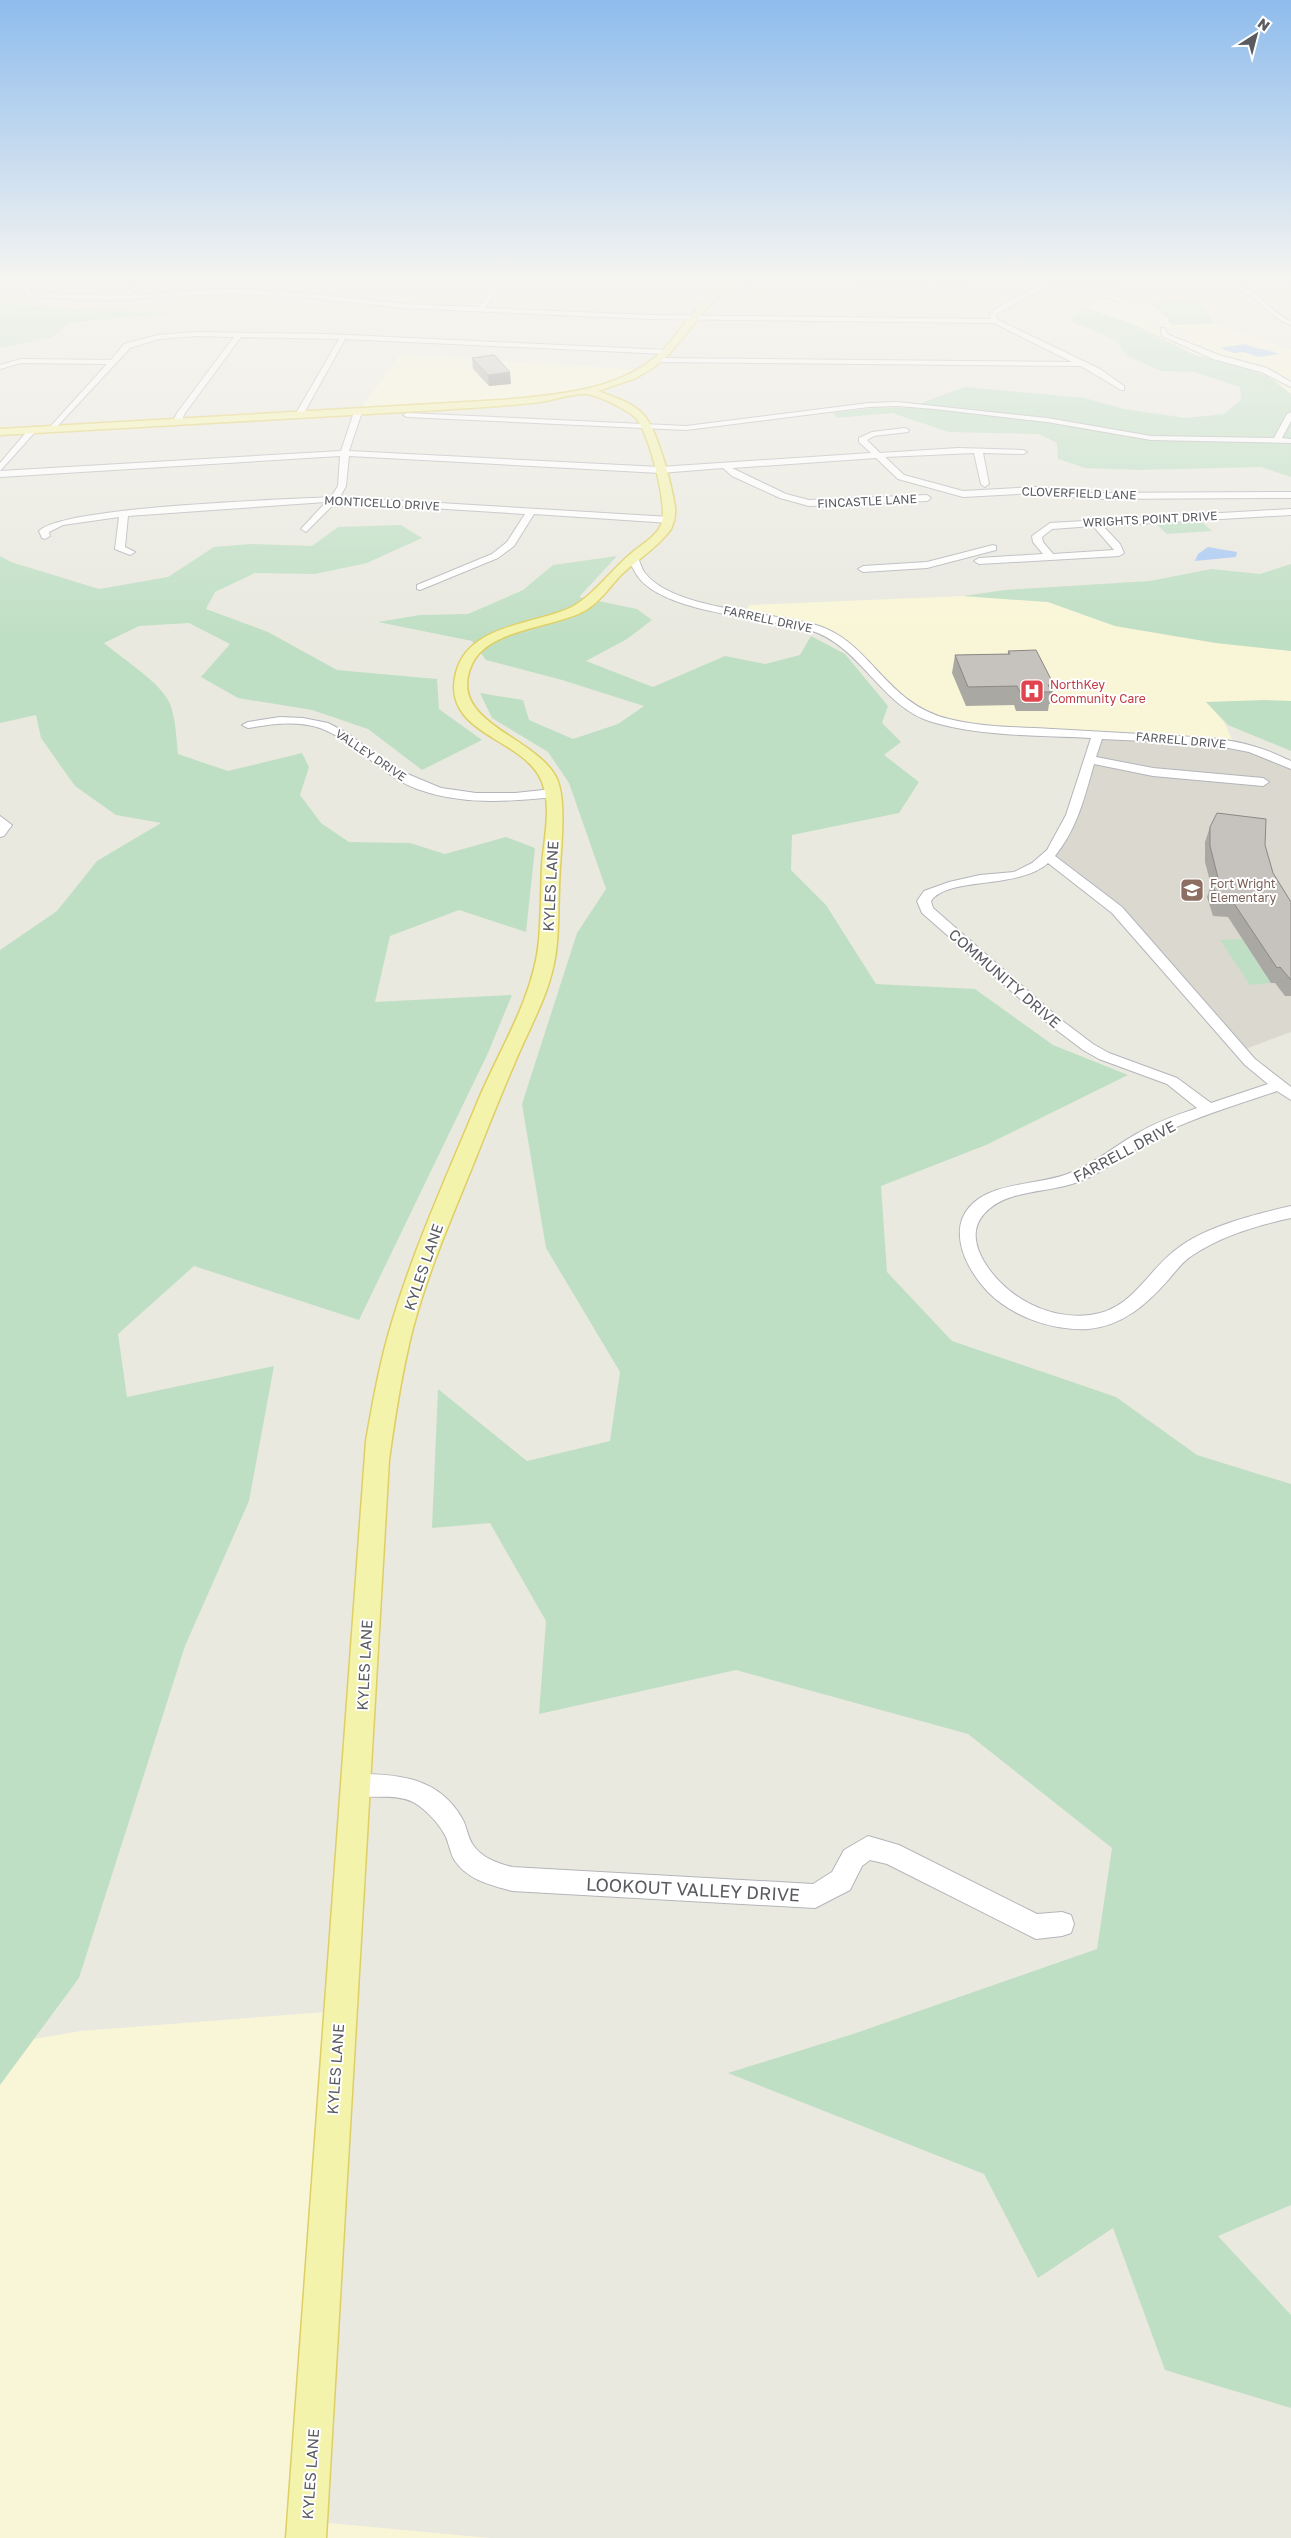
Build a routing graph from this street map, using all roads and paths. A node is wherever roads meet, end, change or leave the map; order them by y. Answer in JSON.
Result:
{"nodes":[{"id":1,"x":78,"y":400,"type":"edge"},
{"id":2,"x":190,"y":400,"type":"edge"},
{"id":3,"x":307,"y":400,"type":"edge"},
{"id":4,"x":526,"y":400,"type":"edge"},
{"id":5,"x":609,"y":400,"type":"edge"},
{"id":6,"x":358,"y":412,"type":"junction"},
{"id":7,"x":1291,"y":414,"type":"edge"},
{"id":8,"x":299,"y":415,"type":"junction"},
{"id":9,"x":406,"y":415,"type":"dead end"},
{"id":10,"x":177,"y":422,"type":"junction"},
{"id":11,"x":646,"y":427,"type":"junction"},
{"id":12,"x":52,"y":430,"type":"junction"},
{"id":13,"x":905,"y":430,"type":"dead end"},
{"id":14,"x":32,"y":431,"type":"junction"},
{"id":15,"x":0,"y":432,"type":"edge"},
{"id":16,"x":1277,"y":440,"type":"junction"},
{"id":17,"x":1291,"y":441,"type":"edge"},
{"id":18,"x":978,"y":451,"type":"junction"},
{"id":19,"x":1023,"y":452,"type":"dead end"},
{"id":20,"x":345,"y":453,"type":"junction"},
{"id":21,"x":877,"y":456,"type":"junction"},
{"id":22,"x":726,"y":467,"type":"junction"},
{"id":23,"x":0,"y":468,"type":"edge"},
{"id":24,"x":660,"y":470,"type":"junction"},
{"id":25,"x":0,"y":474,"type":"edge"},
{"id":26,"x":985,"y":484,"type":"dead end"},
{"id":27,"x":1291,"y":495,"type":"edge"},
{"id":28,"x":927,"y":498,"type":"dead end"},
{"id":29,"x":334,"y":499,"type":"junction"},
{"id":30,"x":531,"y":512,"type":"junction"},
{"id":31,"x":1291,"y":512,"type":"edge"},
{"id":32,"x":124,"y":513,"type":"junction"},
{"id":33,"x":670,"y":520,"type":"junction"},
{"id":34,"x":1094,"y":522,"type":"junction"},
{"id":35,"x":306,"y":529,"type":"dead end"},
{"id":36,"x":45,"y":536,"type":"dead end"},
{"id":37,"x":1038,"y":542,"type":"junction"},
{"id":38,"x":1025,"y":546,"type":"dead end"},
{"id":39,"x":1006,"y":547,"type":"dead end"},
{"id":40,"x":130,"y":552,"type":"dead end"},
{"id":41,"x":1050,"y":556,"type":"junction"},
{"id":42,"x":634,"y":558,"type":"junction"},
{"id":43,"x":979,"y":561,"type":"dead end"},
{"id":44,"x":863,"y":569,"type":"dead end"},
{"id":45,"x":420,"y":587,"type":"dead end"},
{"id":46,"x":248,"y":725,"type":"dead end"},
{"id":47,"x":1098,"y":734,"type":"junction"},
{"id":48,"x":1089,"y":759,"type":"junction"},
{"id":49,"x":1291,"y":765,"type":"edge"},
{"id":50,"x":1264,"y":782,"type":"dead end"},
{"id":51,"x":553,"y":794,"type":"junction"},
{"id":52,"x":0,"y":820,"type":"edge"},
{"id":53,"x":0,"y":833,"type":"edge"},
{"id":54,"x":1047,"y":856,"type":"junction"},
{"id":55,"x":1285,"y":1090,"type":"edge"},
{"id":56,"x":1210,"y":1110,"type":"junction"},
{"id":57,"x":1291,"y":1212,"type":"edge"},
{"id":58,"x":357,"y":1785,"type":"junction"},
{"id":59,"x":1062,"y":1924,"type":"dead end"},
{"id":60,"x":306,"y":2538,"type":"edge"}],
"edges":[{"from":1,"to":12,"type":"street"},
{"from":2,"to":10,"type":"street"},
{"from":3,"to":8,"type":"street"},
{"from":4,"to":6,"type":"main road"},
{"from":5,"to":11,"type":"main road"},
{"from":6,"to":8,"type":"main road"},
{"from":6,"to":20,"type":"street"},
{"from":7,"to":16,"type":"street"},
{"from":8,"to":10,"type":"main road"},
{"from":9,"to":11,"type":"street"},
{"from":10,"to":12,"type":"main road"},
{"from":11,"to":16,"type":"street"},
{"from":11,"to":24,"type":"main road"},
{"from":12,"to":14,"type":"main road"},
{"from":13,"to":21,"type":"street","name":"CLOVERFIELD LANE"},
{"from":14,"to":15,"type":"main road"},
{"from":14,"to":23,"type":"street"},
{"from":16,"to":17,"type":"street"},
{"from":18,"to":19,"type":"street"},
{"from":18,"to":21,"type":"street"},
{"from":18,"to":26,"type":"street"},
{"from":20,"to":24,"type":"street"},
{"from":20,"to":25,"type":"street"},
{"from":20,"to":29,"type":"street"},
{"from":21,"to":22,"type":"street"},
{"from":21,"to":27,"type":"street","name":"CLOVERFIELD LANE"},
{"from":22,"to":24,"type":"street"},
{"from":22,"to":28,"type":"street","name":"FINCASTLE LANE"},
{"from":24,"to":33,"type":"main road"},
{"from":29,"to":30,"type":"street","name":"MONTICELLO DRIVE"},
{"from":29,"to":32,"type":"street","name":"MONTICELLO DRIVE"},
{"from":29,"to":35,"type":"street"},
{"from":30,"to":33,"type":"street","name":"MONTICELLO DRIVE"},
{"from":30,"to":45,"type":"street"},
{"from":31,"to":34,"type":"street","name":"WRIGHTS POINT DRIVE"},
{"from":32,"to":36,"type":"street","name":"MONTICELLO DRIVE"},
{"from":32,"to":40,"type":"street"},
{"from":33,"to":42,"type":"main road","name":"KYLES LANE"},
{"from":34,"to":37,"type":"street","name":"WRIGHTS POINT DRIVE"},
{"from":34,"to":41,"type":"street"},
{"from":37,"to":38,"type":"street"},
{"from":37,"to":41,"type":"street"},
{"from":39,"to":44,"type":"street"},
{"from":41,"to":43,"type":"street"},
{"from":42,"to":47,"type":"street","name":"FARRELL DRIVE"},
{"from":42,"to":51,"type":"main road","name":"KYLES LANE"},
{"from":46,"to":51,"type":"street","name":"VALLEY DRIVE"},
{"from":47,"to":48,"type":"street"},
{"from":47,"to":49,"type":"street","name":"FARRELL DRIVE"},
{"from":48,"to":50,"type":"street"},
{"from":48,"to":54,"type":"street"},
{"from":51,"to":58,"type":"main road","name":"KYLES LANE"},
{"from":52,"to":53,"type":"street"},
{"from":54,"to":55,"type":"street","name":"FARRELL DRIVE"},
{"from":54,"to":56,"type":"street","name":"COMMUNITY DRIVE"},
{"from":55,"to":56,"type":"street","name":"FARRELL DRIVE"},
{"from":56,"to":57,"type":"street","name":"FARRELL DRIVE"},
{"from":58,"to":59,"type":"street","name":"LOOKOUT VALLEY DRIVE"},
{"from":58,"to":60,"type":"main road","name":"KYLES LANE"}]}
